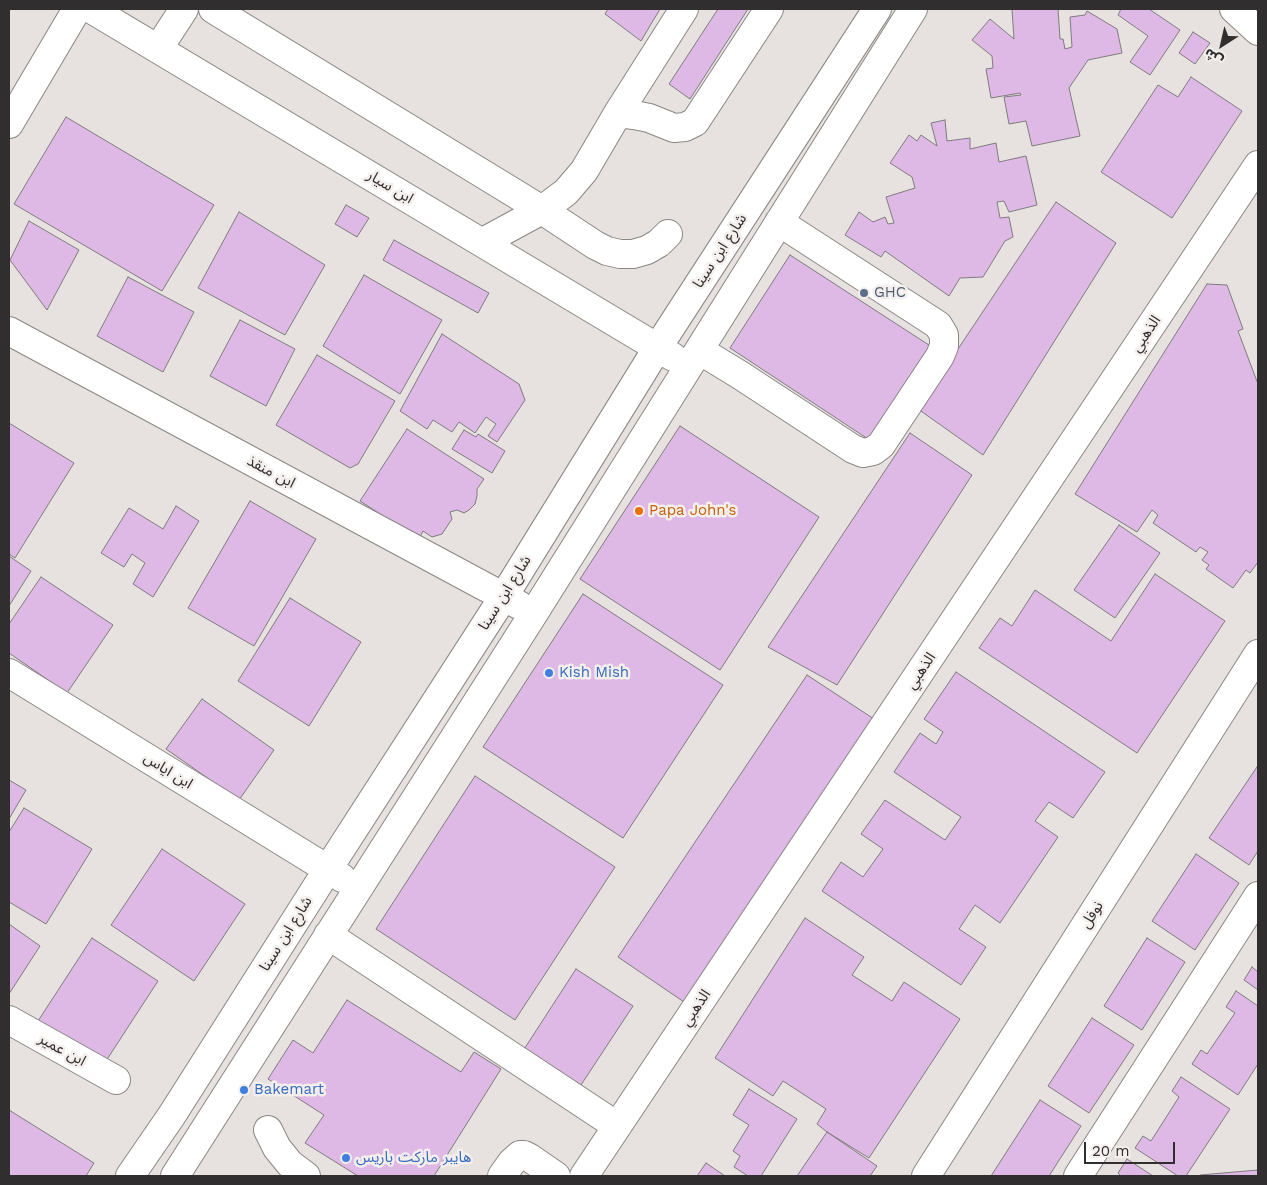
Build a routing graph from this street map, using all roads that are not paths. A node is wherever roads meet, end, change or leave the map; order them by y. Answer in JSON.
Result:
{"nodes":[{"id":1,"x":77,"y":9,"type":"edge"},
{"id":2,"x":91,"y":9,"type":"edge"},
{"id":3,"x":184,"y":9,"type":"edge"},
{"id":4,"x":213,"y":9,"type":"edge"},
{"id":5,"x":684,"y":9,"type":"edge"},
{"id":6,"x":769,"y":9,"type":"edge"},
{"id":7,"x":877,"y":9,"type":"edge"},
{"id":8,"x":913,"y":9,"type":"edge"},
{"id":9,"x":1234,"y":9,"type":"edge"},
{"id":10,"x":1258,"y":31,"type":"edge"},
{"id":11,"x":158,"y":49,"type":"junction"},
{"id":12,"x":618,"y":113,"type":"junction"},
{"id":13,"x":9,"y":124,"type":"edge"},
{"id":14,"x":1258,"y":166,"type":"edge"},
{"id":15,"x":542,"y":210,"type":"junction"},
{"id":16,"x":779,"y":222,"type":"junction"},
{"id":17,"x":668,"y":234,"type":"dead end"},
{"id":18,"x":483,"y":242,"type":"junction"},
{"id":19,"x":9,"y":331,"type":"edge"},
{"id":20,"x":658,"y":347,"type":"junction"},
{"id":21,"x":694,"y":358,"type":"junction"},
{"id":22,"x":504,"y":596,"type":"junction"},
{"id":23,"x":534,"y":613,"type":"junction"},
{"id":24,"x":1258,"y":654,"type":"edge"},
{"id":25,"x":9,"y":673,"type":"edge"},
{"id":26,"x":328,"y":869,"type":"junction"},
{"id":27,"x":358,"y":888,"type":"junction"},
{"id":28,"x":1258,"y":896,"type":"edge"},
{"id":29,"x":328,"y":935,"type":"junction"},
{"id":30,"x":9,"y":1020,"type":"edge"},
{"id":31,"x":116,"y":1080,"type":"dead end"},
{"id":32,"x":617,"y":1126,"type":"junction"},
{"id":33,"x":268,"y":1130,"type":"dead end"},
{"id":34,"x":139,"y":1173,"type":"edge"},
{"id":35,"x":175,"y":1176,"type":"edge"},
{"id":36,"x":306,"y":1176,"type":"edge"},
{"id":37,"x":502,"y":1176,"type":"edge"},
{"id":38,"x":556,"y":1176,"type":"edge"},
{"id":39,"x":584,"y":1176,"type":"edge"},
{"id":40,"x":926,"y":1176,"type":"edge"},
{"id":41,"x":1078,"y":1176,"type":"edge"}],
"edges":[{"from":1,"to":13,"type":"street"},
{"from":2,"to":11,"type":"street","name":"ابن سيار"},
{"from":3,"to":11,"type":"street"},
{"from":4,"to":15,"type":"street"},
{"from":5,"to":12,"type":"street"},
{"from":6,"to":12,"type":"street"},
{"from":7,"to":20,"type":"street","name":"شارع ابن سينا"},
{"from":8,"to":16,"type":"street"},
{"from":9,"to":10,"type":"street"},
{"from":11,"to":18,"type":"street","name":"ابن سيار"},
{"from":12,"to":15,"type":"street"},
{"from":14,"to":32,"type":"street","name":"الذهبي"},
{"from":15,"to":17,"type":"street"},
{"from":15,"to":18,"type":"street"},
{"from":16,"to":21,"type":"street"},
{"from":16,"to":21,"type":"street","name":"ابن سيار"},
{"from":18,"to":20,"type":"street","name":"ابن سيار"},
{"from":19,"to":22,"type":"street","name":"ابن منقذ"},
{"from":20,"to":21,"type":"street","name":"ابن سيار"},
{"from":20,"to":22,"type":"street","name":"شارع ابن سينا"},
{"from":21,"to":23,"type":"street"},
{"from":22,"to":23,"type":"street","name":"ابن منقذ"},
{"from":22,"to":26,"type":"street","name":"شارع ابن سينا"},
{"from":23,"to":27,"type":"street"},
{"from":24,"to":40,"type":"street","name":"نوفل"},
{"from":25,"to":26,"type":"street","name":"ابن اياس"},
{"from":26,"to":27,"type":"street","name":"ابن اياس"},
{"from":26,"to":34,"type":"street","name":"شارع ابن سينا"},
{"from":27,"to":29,"type":"street"},
{"from":28,"to":41,"type":"street"},
{"from":29,"to":32,"type":"street"},
{"from":29,"to":35,"type":"street"},
{"from":30,"to":31,"type":"street","name":"ابن عمير"},
{"from":32,"to":39,"type":"street","name":"الذهبي"},
{"from":33,"to":36,"type":"street"},
{"from":37,"to":38,"type":"street"}]}
